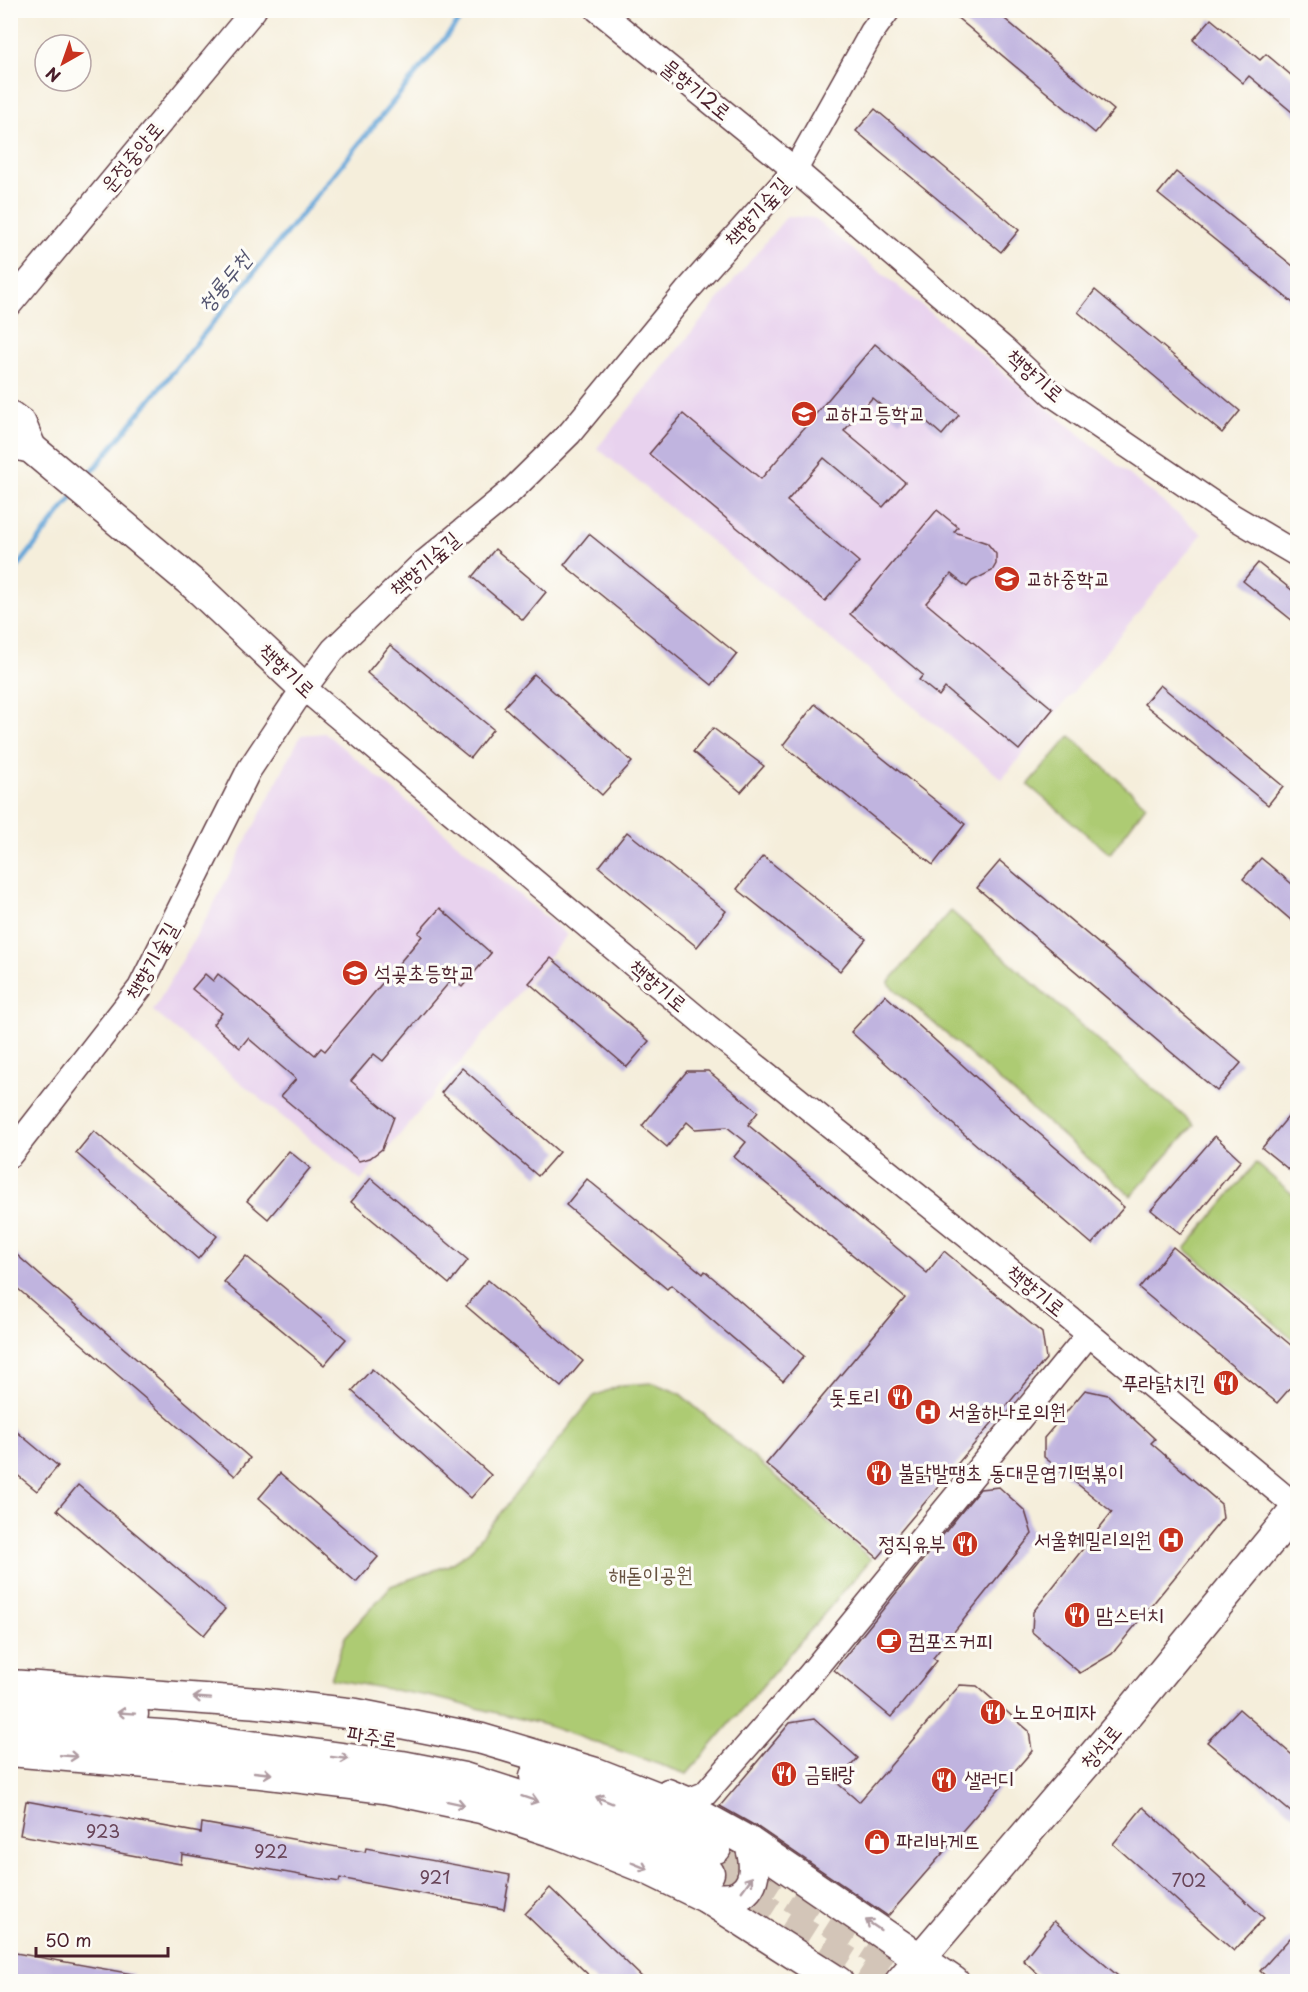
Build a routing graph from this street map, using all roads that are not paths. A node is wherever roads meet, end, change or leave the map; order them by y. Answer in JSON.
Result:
{"nodes":[{"id":1,"x":254,"y":10,"type":"edge"},
{"id":2,"x":598,"y":10,"type":"edge"},
{"id":3,"x":888,"y":10,"type":"edge"},
{"id":4,"x":795,"y":170,"type":"junction"},
{"id":5,"x":10,"y":304,"type":"edge"},
{"id":6,"x":10,"y":416,"type":"edge"},
{"id":7,"x":21,"y":446,"type":"edge"},
{"id":8,"x":1298,"y":555,"type":"edge"},
{"id":9,"x":305,"y":689,"type":"junction"},
{"id":10,"x":10,"y":1155,"type":"edge"},
{"id":11,"x":1089,"y":1334,"type":"junction"},
{"id":12,"x":1298,"y":1508,"type":"edge"},
{"id":13,"x":10,"y":1685,"type":"edge"},
{"id":14,"x":10,"y":1705,"type":"edge"},
{"id":15,"x":316,"y":1710,"type":"junction"},
{"id":16,"x":10,"y":1725,"type":"edge"},
{"id":17,"x":10,"y":1751,"type":"edge"},
{"id":18,"x":749,"y":1842,"type":"junction"},
{"id":19,"x":711,"y":1873,"type":"junction"},
{"id":20,"x":922,"y":1957,"type":"junction"},
{"id":21,"x":838,"y":1982,"type":"edge"},
{"id":22,"x":900,"y":1982,"type":"edge"},
{"id":23,"x":954,"y":1982,"type":"edge"}],
"edges":[{"from":1,"to":5,"type":"street","name":"운정중앙로"},
{"from":2,"to":4,"type":"street","name":"물향기2로"},
{"from":3,"to":4,"type":"street","name":"책향기숲길"},
{"from":4,"to":8,"type":"street","name":"책향기로"},
{"from":4,"to":9,"type":"street","name":"책향기숲길"},
{"from":6,"to":7,"type":"main road","name":"책향기로"},
{"from":7,"to":9,"type":"main road","name":"책향기로"},
{"from":9,"to":10,"type":"street","name":"책향기숲길"},
{"from":9,"to":11,"type":"street","name":"책향기로"},
{"from":11,"to":12,"type":"street","name":"책향기로"},
{"from":11,"to":15,"type":"street"},
{"from":12,"to":20,"type":"main road","name":"청석로"},
{"from":15,"to":13,"type":"main road","one_way":true},
{"from":19,"to":14,"type":"main road","name":"파주로","one_way":true},
{"from":15,"to":18,"type":"main road"},
{"from":16,"to":19,"type":"main road","name":"파주로","one_way":true},
{"from":17,"to":19,"type":"main road","one_way":true},
{"from":19,"to":18,"type":"main road","one_way":true},
{"from":20,"to":18,"type":"main road","one_way":true},
{"from":19,"to":21,"type":"main road"},
{"from":20,"to":22,"type":"main road","name":"청석로"},
{"from":20,"to":23,"type":"main road"}]}
